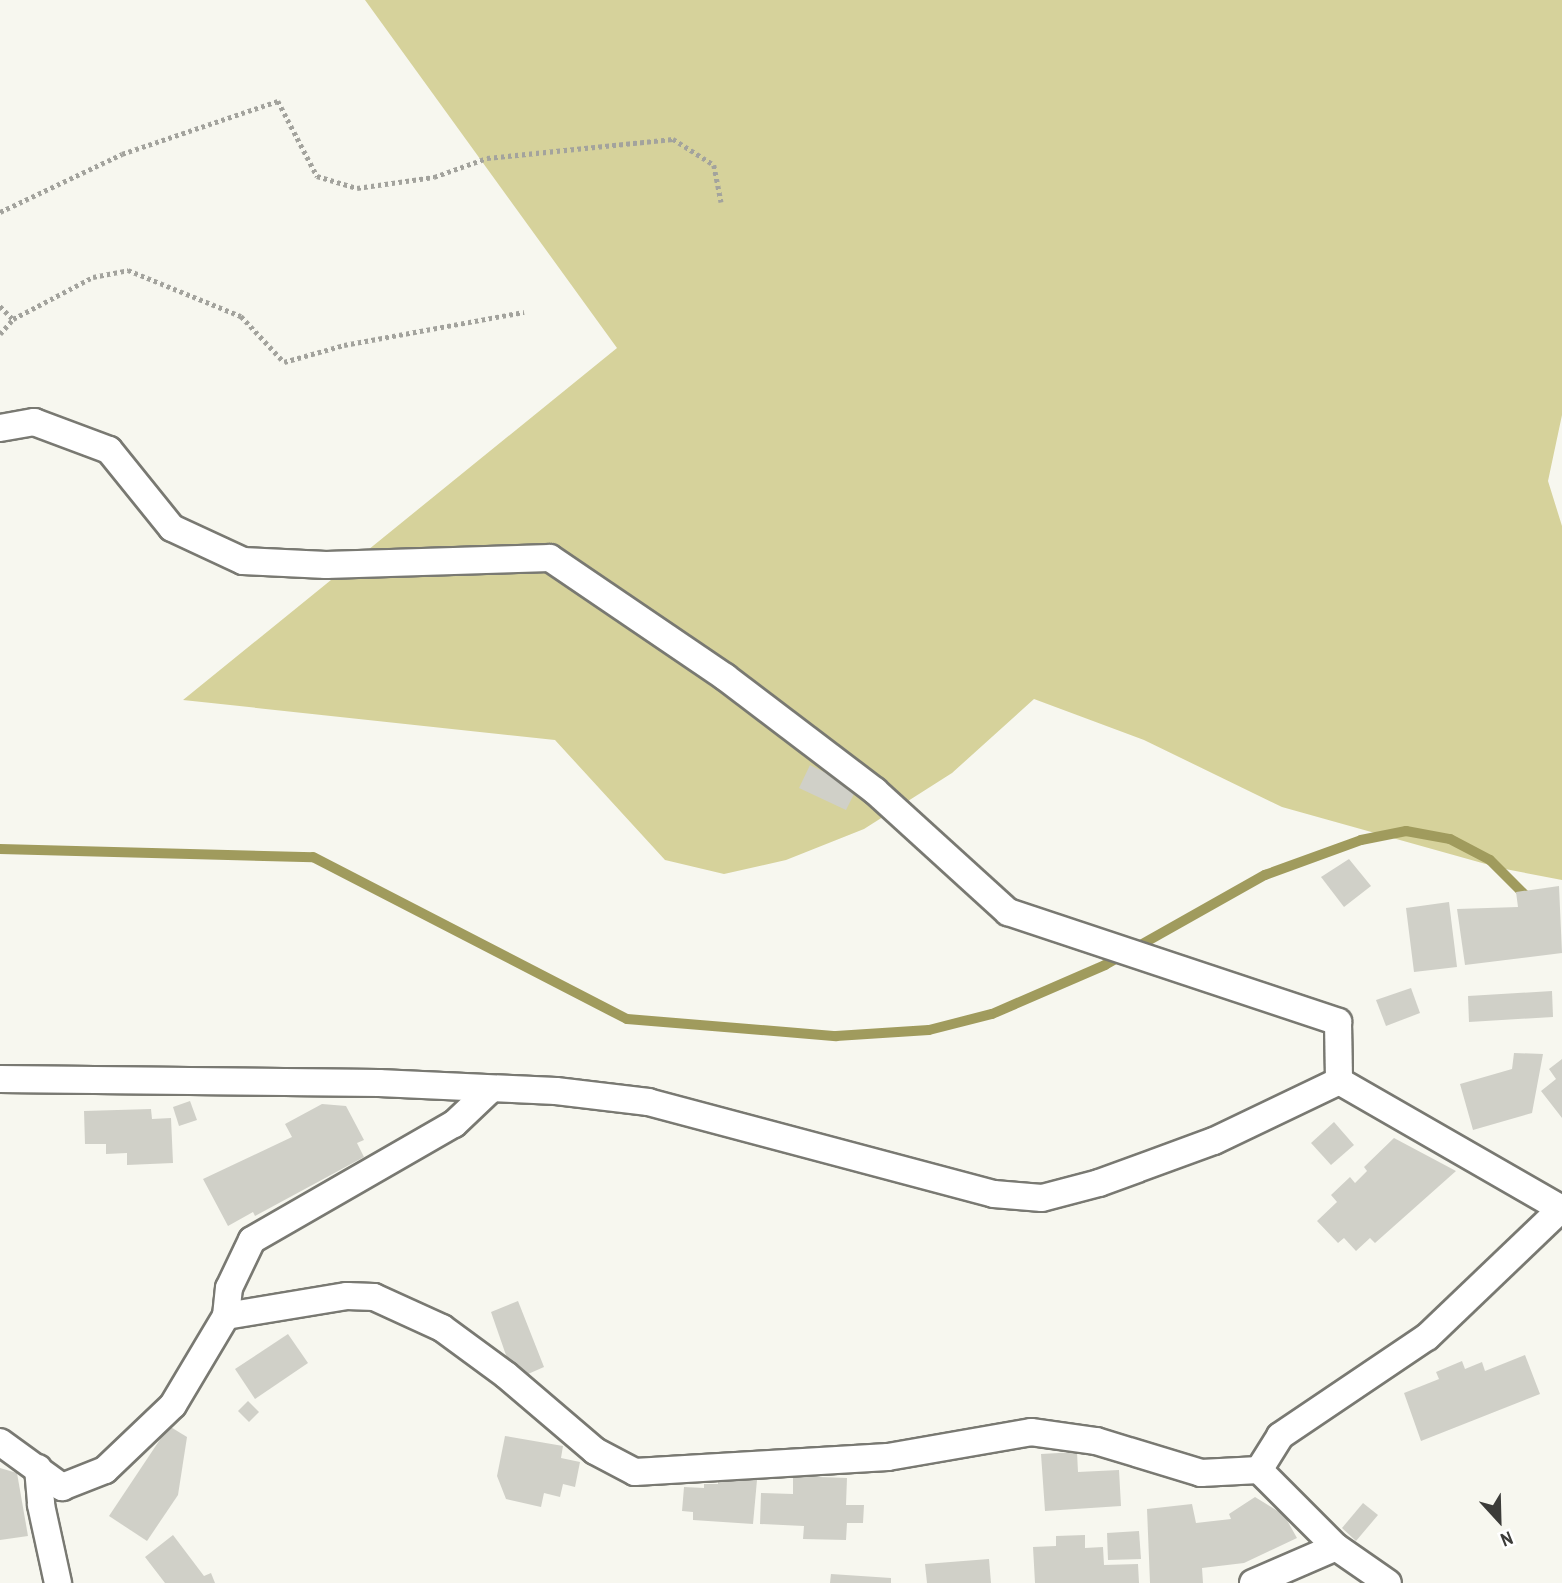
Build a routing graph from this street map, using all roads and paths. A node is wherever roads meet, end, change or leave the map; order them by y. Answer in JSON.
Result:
{"nodes":[{"id":1,"x":721,"y":202,"type":"dead end"},
{"id":2,"x":0,"y":212,"type":"edge"},
{"id":3,"x":0,"y":306,"type":"edge"},
{"id":4,"x":524,"y":312,"type":"dead end"},
{"id":5,"x":13,"y":319,"type":"junction"},
{"id":6,"x":0,"y":334,"type":"edge"},
{"id":7,"x":0,"y":428,"type":"edge"},
{"id":8,"x":0,"y":1079,"type":"edge"},
{"id":9,"x":1339,"y":1081,"type":"junction"},
{"id":10,"x":490,"y":1090,"type":"junction"},
{"id":11,"x":1562,"y":1209,"type":"edge"},
{"id":12,"x":226,"y":1316,"type":"junction"},
{"id":13,"x":0,"y":1441,"type":"edge"},
{"id":14,"x":38,"y":1468,"type":"junction"},
{"id":15,"x":1259,"y":1470,"type":"junction"},
{"id":16,"x":1336,"y":1547,"type":"junction"},
{"id":17,"x":58,"y":1583,"type":"edge"},
{"id":18,"x":1253,"y":1583,"type":"edge"},
{"id":19,"x":1388,"y":1583,"type":"edge"}],
"edges":[{"from":1,"to":2,"type":"path"},
{"from":3,"to":5,"type":"path"},
{"from":4,"to":5,"type":"path"},
{"from":5,"to":6,"type":"path"},
{"from":7,"to":9,"type":"street"},
{"from":8,"to":10,"type":"street"},
{"from":9,"to":10,"type":"street"},
{"from":9,"to":11,"type":"street"},
{"from":10,"to":12,"type":"street"},
{"from":11,"to":15,"type":"street"},
{"from":12,"to":14,"type":"street"},
{"from":12,"to":15,"type":"street"},
{"from":13,"to":14,"type":"street"},
{"from":14,"to":17,"type":"street"},
{"from":15,"to":16,"type":"street"},
{"from":16,"to":18,"type":"street"},
{"from":16,"to":19,"type":"street"}]}
